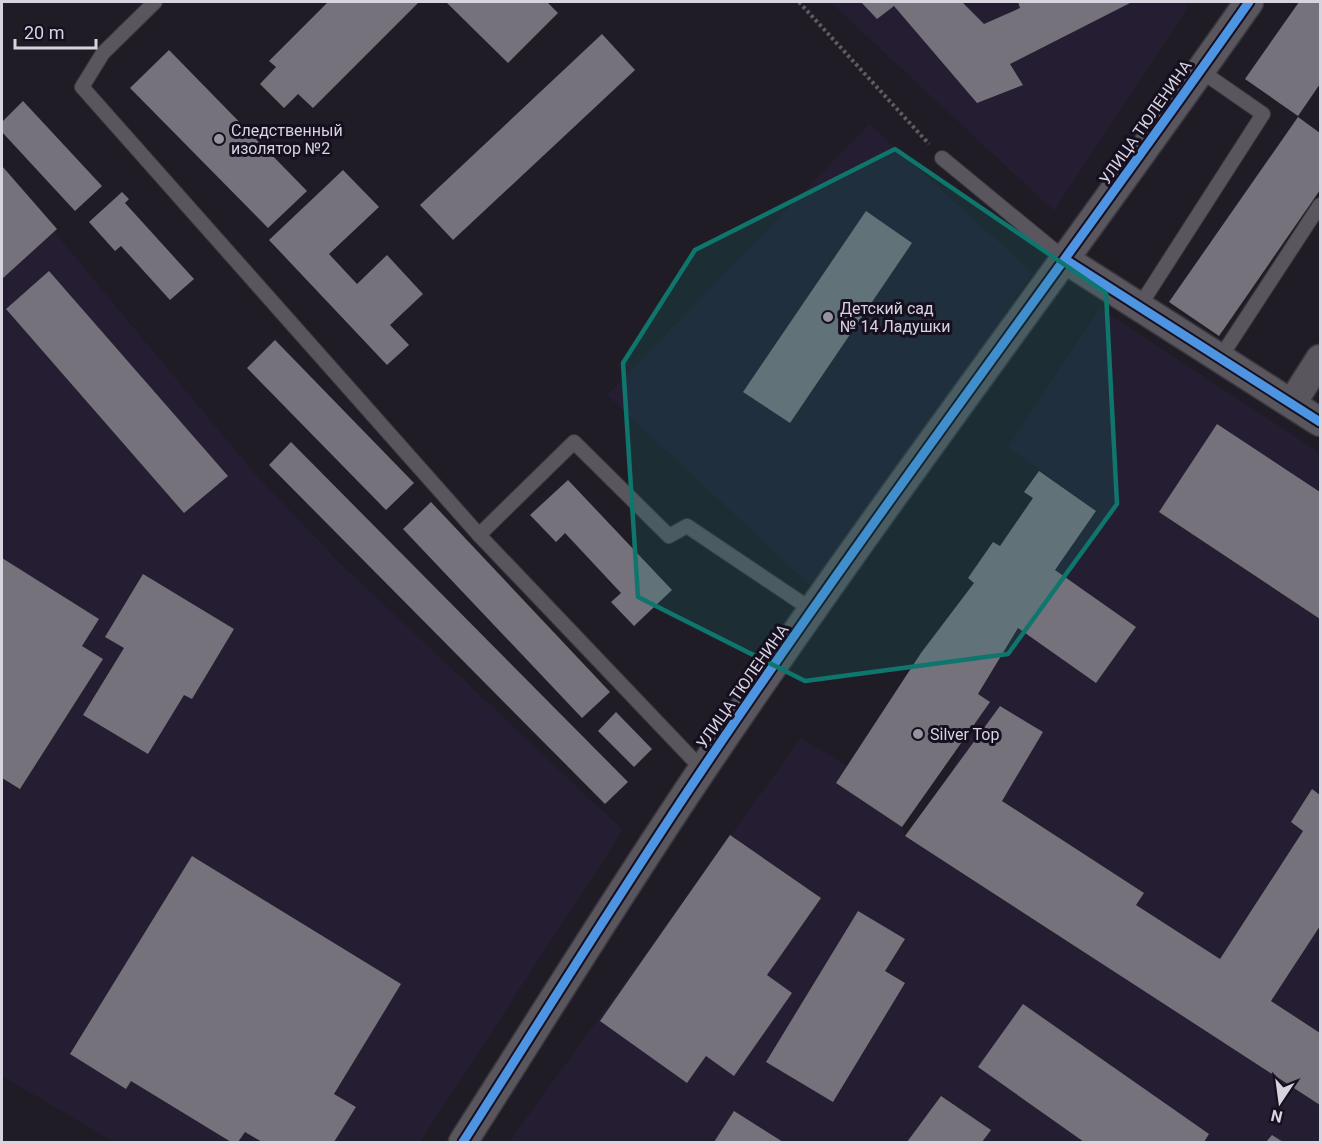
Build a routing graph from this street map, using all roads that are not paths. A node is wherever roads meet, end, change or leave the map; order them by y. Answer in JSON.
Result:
{"nodes":[{"id":1,"x":155,"y":2,"type":"edge"},
{"id":2,"x":1249,"y":2,"type":"edge"},
{"id":3,"x":1200,"y":71,"type":"junction"},
{"id":4,"x":942,"y":158,"type":"road end"},
{"id":5,"x":1320,"y":205,"type":"edge"},
{"id":6,"x":1066,"y":260,"type":"junction"},
{"id":7,"x":1139,"y":307,"type":"junction"},
{"id":8,"x":1220,"y":358,"type":"junction"},
{"id":9,"x":1320,"y":359,"type":"edge"},
{"id":10,"x":1292,"y":403,"type":"junction"},
{"id":11,"x":1320,"y":422,"type":"edge"},
{"id":12,"x":479,"y":535,"type":"junction"},
{"id":13,"x":812,"y":610,"type":"junction"},
{"id":14,"x":702,"y":769,"type":"junction"},
{"id":15,"x":463,"y":1143,"type":"edge"}],
"edges":[{"from":1,"to":12,"type":"lane"},
{"from":2,"to":3,"type":"street","name":"УЛИЦА ТЮЛЕНИНА"},
{"from":3,"to":6,"type":"street","name":"УЛИЦА ТЮЛЕНИНА"},
{"from":3,"to":7,"type":"lane"},
{"from":4,"to":6,"type":"lane"},
{"from":5,"to":8,"type":"lane"},
{"from":6,"to":7,"type":"street"},
{"from":6,"to":13,"type":"street","name":"УЛИЦА ТЮЛЕНИНА"},
{"from":7,"to":8,"type":"street"},
{"from":8,"to":10,"type":"street"},
{"from":9,"to":10,"type":"street"},
{"from":10,"to":11,"type":"street"},
{"from":12,"to":13,"type":"lane"},
{"from":12,"to":14,"type":"lane"},
{"from":13,"to":14,"type":"street","name":"УЛИЦА ТЮЛЕНИНА"},
{"from":14,"to":15,"type":"street","name":"УЛИЦА ТЮЛЕНИНА"}]}
